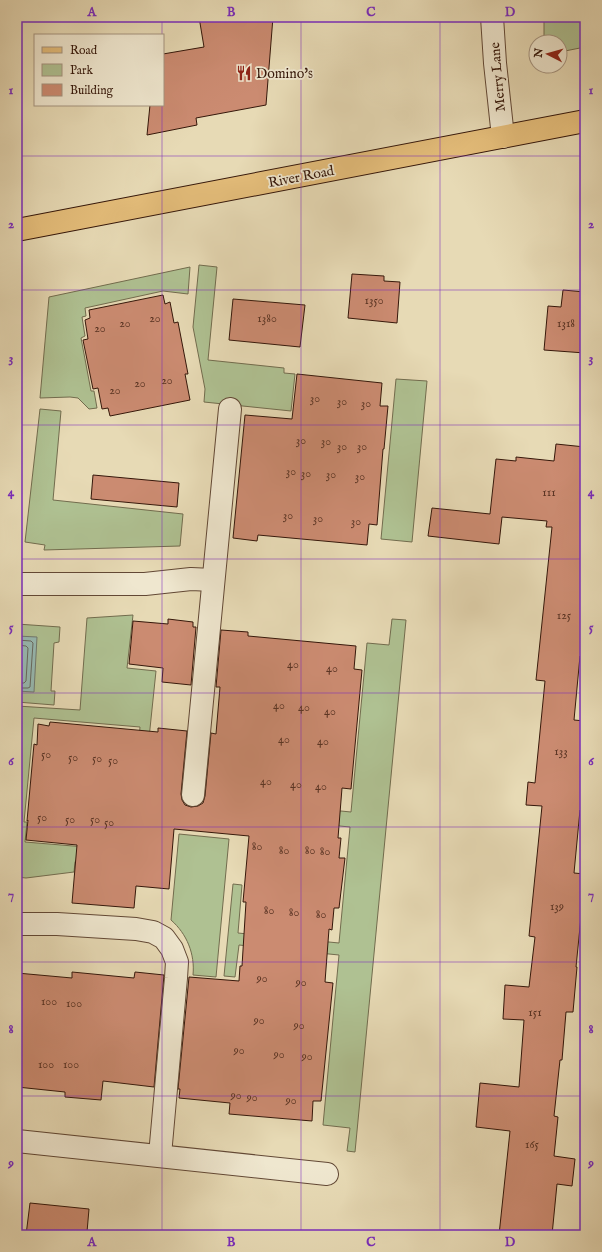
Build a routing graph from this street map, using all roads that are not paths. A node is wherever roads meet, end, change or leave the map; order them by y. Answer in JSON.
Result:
{"nodes":[{"id":1,"x":492,"y":17,"type":"edge"},
{"id":2,"x":585,"y":121,"type":"edge"},
{"id":3,"x":503,"y":137,"type":"junction"},
{"id":4,"x":17,"y":230,"type":"edge"},
{"id":5,"x":230,"y":409,"type":"dead end"},
{"id":6,"x":213,"y":580,"type":"junction"},
{"id":7,"x":17,"y":584,"type":"edge"},
{"id":8,"x":193,"y":796,"type":"dead end"},
{"id":9,"x":17,"y":924,"type":"edge"},
{"id":10,"x":17,"y":1141,"type":"edge"},
{"id":11,"x":160,"y":1155,"type":"junction"},
{"id":12,"x":327,"y":1174,"type":"dead end"}],
"edges":[{"from":1,"to":3,"type":"street","name":"Merry Lane"},
{"from":2,"to":3,"type":"main road","name":"River Road"},
{"from":3,"to":4,"type":"main road","name":"River Road"},
{"from":5,"to":6,"type":"street"},
{"from":6,"to":7,"type":"street"},
{"from":6,"to":8,"type":"street"},
{"from":9,"to":11,"type":"street"},
{"from":10,"to":11,"type":"street"},
{"from":11,"to":12,"type":"street"}]}
